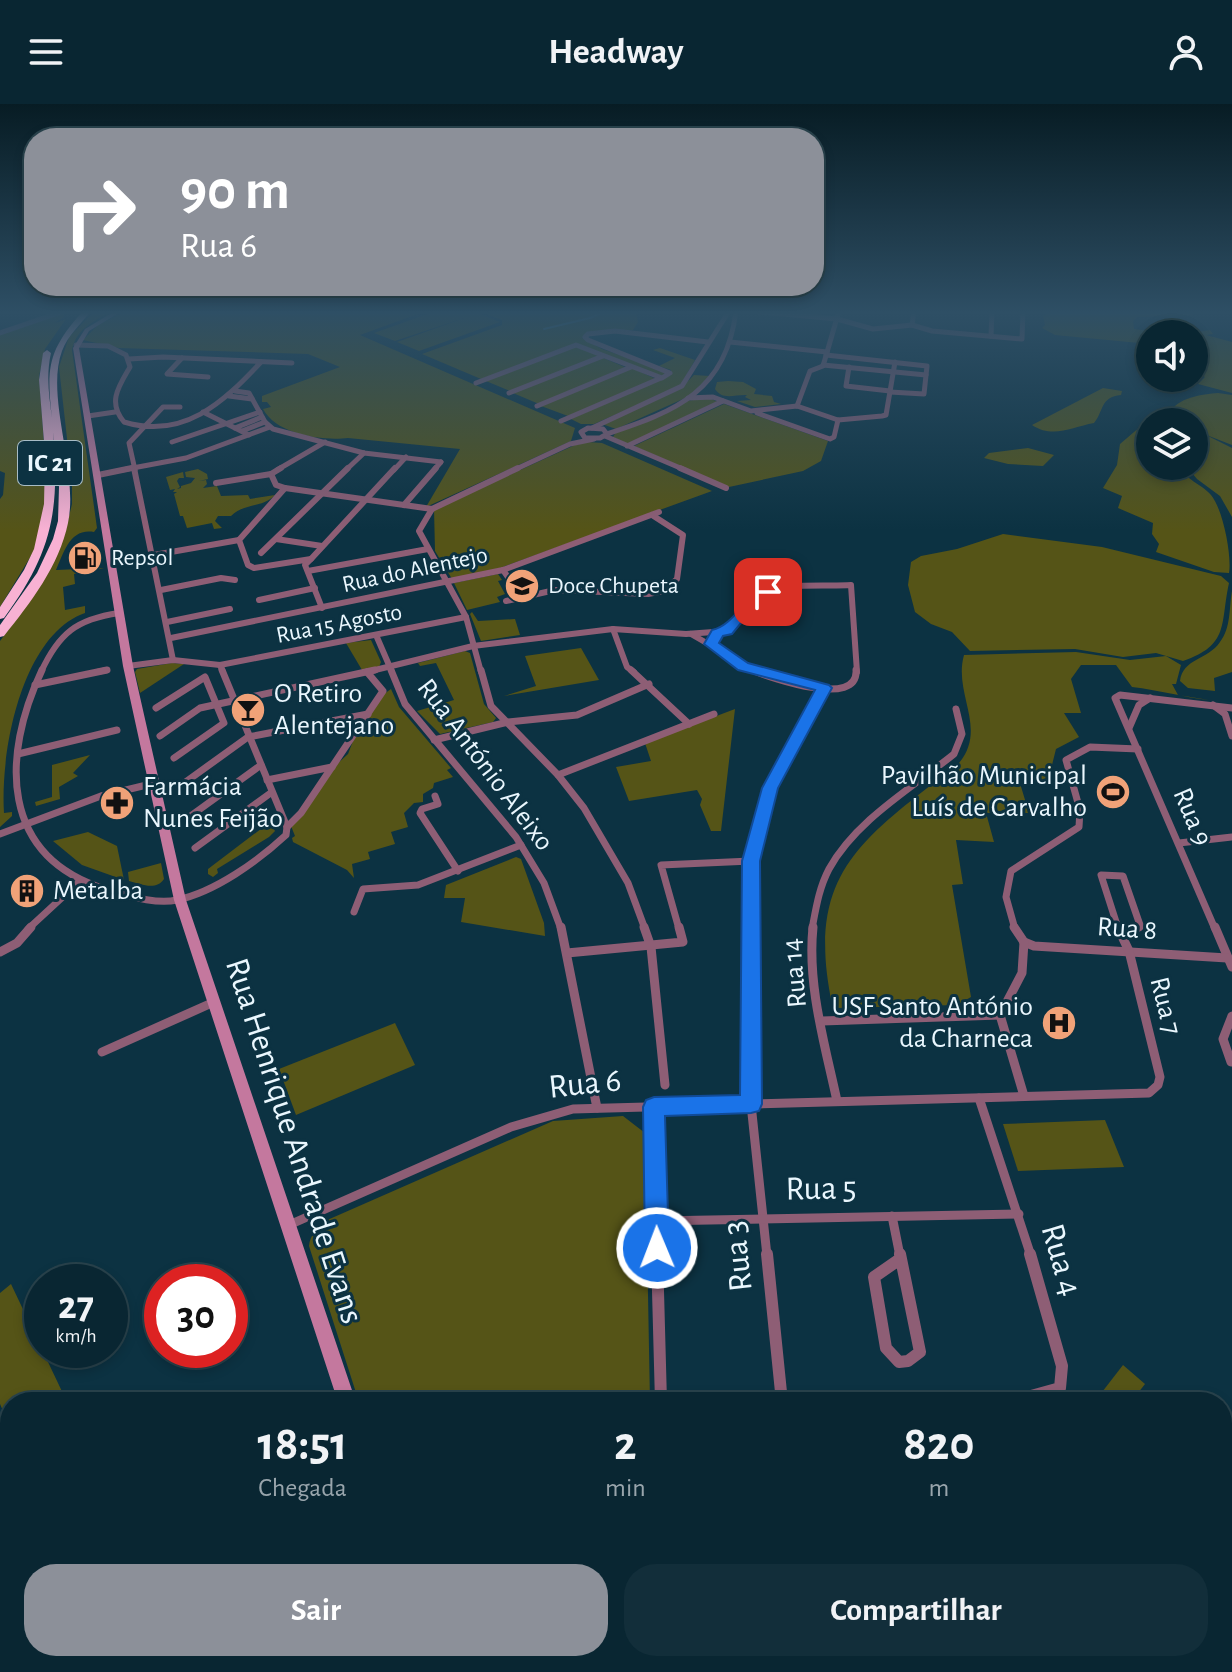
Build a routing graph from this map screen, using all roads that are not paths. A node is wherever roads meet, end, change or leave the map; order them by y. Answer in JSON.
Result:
{"nodes":[{"id":1,"x":45,"y":384,"type":"edge"},
{"id":2,"x":55,"y":384,"type":"edge"},
{"id":3,"x":83,"y":384,"type":"edge"},
{"id":4,"x":120,"y":384,"type":"edge"},
{"id":5,"x":241,"y":384,"type":"edge"},
{"id":6,"x":531,"y":384,"type":"edge"},
{"id":7,"x":589,"y":384,"type":"edge"},
{"id":8,"x":647,"y":384,"type":"edge"},
{"id":9,"x":683,"y":384,"type":"edge"},
{"id":10,"x":805,"y":384,"type":"edge"},
{"id":11,"x":845,"y":384,"type":"edge"},
{"id":12,"x":870,"y":384,"type":"edge"},
{"id":13,"x":891,"y":384,"type":"edge"},
{"id":14,"x":925,"y":384,"type":"edge"},
{"id":15,"x":707,"y":386,"type":"joint"},
{"id":16,"x":869,"y":389,"type":"junction"},
{"id":17,"x":235,"y":391,"type":"junction"},
{"id":18,"x":890,"y":391,"type":"junction"},
{"id":19,"x":509,"y":393,"type":"dead end"},
{"id":20,"x":229,"y":396,"type":"junction"},
{"id":21,"x":713,"y":397,"type":"junction"},
{"id":22,"x":688,"y":398,"type":"junction"},
{"id":23,"x":252,"y":399,"type":"junction"},
{"id":24,"x":723,"y":401,"type":"junction"},
{"id":25,"x":537,"y":406,"type":"dead end"},
{"id":26,"x":797,"y":406,"type":"junction"},
{"id":27,"x":180,"y":407,"type":"dead end"},
{"id":28,"x":751,"y":411,"type":"junction"},
{"id":29,"x":115,"y":412,"type":"junction"},
{"id":30,"x":203,"y":412,"type":"junction"},
{"id":31,"x":88,"y":416,"type":"junction"},
{"id":32,"x":264,"y":420,"type":"junction"},
{"id":33,"x":838,"y":420,"type":"junction"},
{"id":34,"x":561,"y":421,"type":"dead end"},
{"id":35,"x":228,"y":424,"type":"junction"},
{"id":36,"x":143,"y":427,"type":"junction"},
{"id":37,"x":235,"y":428,"type":"junction"},
{"id":38,"x":592,"y":428,"type":"junction"},
{"id":39,"x":242,"y":431,"type":"junction"},
{"id":40,"x":581,"y":434,"type":"junction"},
{"id":41,"x":249,"y":435,"type":"junction"},
{"id":42,"x":601,"y":437,"type":"junction"},
{"id":43,"x":172,"y":442,"type":"dead end"},
{"id":44,"x":325,"y":442,"type":"junction"},
{"id":45,"x":570,"y":444,"type":"junction"},
{"id":46,"x":625,"y":447,"type":"junction"},
{"id":47,"x":364,"y":453,"type":"junction"},
{"id":48,"x":406,"y":457,"type":"junction"},
{"id":49,"x":135,"y":469,"type":"junction"},
{"id":50,"x":271,"y":474,"type":"junction"},
{"id":51,"x":98,"y":475,"type":"junction"},
{"id":52,"x":216,"y":483,"type":"dead end"},
{"id":53,"x":285,"y":488,"type":"junction"},
{"id":54,"x":722,"y":489,"type":"dead end"},
{"id":55,"x":323,"y":493,"type":"junction"},
{"id":56,"x":367,"y":499,"type":"junction"},
{"id":57,"x":404,"y":505,"type":"junction"},
{"id":58,"x":432,"y":509,"type":"junction"},
{"id":59,"x":276,"y":539,"type":"junction"},
{"id":60,"x":239,"y":540,"type":"junction"},
{"id":61,"x":322,"y":546,"type":"junction"},
{"id":62,"x":428,"y":549,"type":"junction"},
{"id":63,"x":261,"y":553,"type":"dead end"},
{"id":64,"x":154,"y":555,"type":"junction"},
{"id":65,"x":311,"y":559,"type":"junction"},
{"id":66,"x":503,"y":570,"type":"junction"},
{"id":67,"x":308,"y":571,"type":"junction"},
{"id":68,"x":235,"y":580,"type":"dead end"},
{"id":69,"x":447,"y":581,"type":"junction"},
{"id":70,"x":315,"y":588,"type":"junction"},
{"id":71,"x":161,"y":590,"type":"junction"},
{"id":72,"x":522,"y":597,"type":"junction"},
{"id":73,"x":259,"y":600,"type":"dead end"},
{"id":74,"x":506,"y":601,"type":"dead end"},
{"id":75,"x":322,"y":608,"type":"junction"},
{"id":76,"x":230,"y":609,"type":"dead end"},
{"id":77,"x":119,"y":613,"type":"junction"},
{"id":78,"x":0,"y":615,"type":"edge"},
{"id":79,"x":466,"y":617,"type":"junction"},
{"id":80,"x":167,"y":622,"type":"junction"},
{"id":81,"x":613,"y":629,"type":"junction"},
{"id":82,"x":0,"y":633,"type":"edge"},
{"id":83,"x":717,"y":633,"type":"junction"},
{"id":84,"x":691,"y":634,"type":"junction"},
{"id":85,"x":376,"y":635,"type":"junction"},
{"id":86,"x":171,"y":638,"type":"junction"},
{"id":87,"x":712,"y":644,"type":"junction"},
{"id":88,"x":473,"y":646,"type":"junction"},
{"id":89,"x":173,"y":660,"type":"junction"},
{"id":90,"x":220,"y":665,"type":"junction"},
{"id":91,"x":128,"y":666,"type":"junction"},
{"id":92,"x":389,"y":667,"type":"junction"},
{"id":93,"x":107,"y":670,"type":"dead end"},
{"id":94,"x":367,"y":672,"type":"junction"},
{"id":95,"x":649,"y":684,"type":"junction"},
{"id":96,"x":35,"y":685,"type":"junction"},
{"id":97,"x":824,"y":688,"type":"junction"},
{"id":98,"x":1150,"y":698,"type":"junction"},
{"id":99,"x":232,"y":699,"type":"junction"},
{"id":100,"x":217,"y":703,"type":"junction"},
{"id":101,"x":1213,"y":705,"type":"junction"},
{"id":102,"x":156,"y":708,"type":"dead end"},
{"id":103,"x":1232,"y":708,"type":"edge"},
{"id":104,"x":956,"y":709,"type":"dead end"},
{"id":105,"x":368,"y":714,"type":"junction"},
{"id":106,"x":714,"y":714,"type":"dead end"},
{"id":107,"x":508,"y":722,"type":"junction"},
{"id":108,"x":689,"y":724,"type":"junction"},
{"id":109,"x":1129,"y":728,"type":"junction"},
{"id":110,"x":117,"y":730,"type":"dead end"},
{"id":111,"x":160,"y":736,"type":"dead end"},
{"id":112,"x":1232,"y":736,"type":"edge"},
{"id":113,"x":248,"y":737,"type":"junction"},
{"id":114,"x":434,"y":740,"type":"junction"},
{"id":115,"x":1138,"y":749,"type":"junction"},
{"id":116,"x":18,"y":754,"type":"junction"},
{"id":117,"x":174,"y":758,"type":"dead end"},
{"id":118,"x":261,"y":765,"type":"junction"},
{"id":119,"x":332,"y":767,"type":"junction"},
{"id":120,"x":558,"y":775,"type":"junction"},
{"id":121,"x":267,"y":780,"type":"junction"},
{"id":122,"x":155,"y":783,"type":"junction"},
{"id":123,"x":180,"y":786,"type":"dead end"},
{"id":124,"x":272,"y":792,"type":"junction"},
{"id":125,"x":435,"y":796,"type":"dead end"},
{"id":126,"x":185,"y":820,"type":"dead end"},
{"id":127,"x":23,"y":824,"type":"junction"},
{"id":128,"x":287,"y":827,"type":"junction"},
{"id":129,"x":0,"y":834,"type":"edge"},
{"id":130,"x":1232,"y":837,"type":"edge"},
{"id":131,"x":1179,"y":843,"type":"junction"},
{"id":132,"x":521,"y":845,"type":"junction"},
{"id":133,"x":195,"y":848,"type":"dead end"},
{"id":134,"x":751,"y":861,"type":"junction"},
{"id":135,"x":458,"y":871,"type":"junction"},
{"id":136,"x":80,"y":881,"type":"junction"},
{"id":137,"x":180,"y":900,"type":"junction"},
{"id":138,"x":354,"y":912,"type":"dead end"},
{"id":139,"x":1118,"y":928,"type":"junction"},
{"id":140,"x":1024,"y":942,"type":"junction"},
{"id":141,"x":0,"y":945,"type":"edge"},
{"id":142,"x":15,"y":945,"type":"junction"},
{"id":143,"x":651,"y":947,"type":"junction"},
{"id":144,"x":1129,"y":951,"type":"junction"},
{"id":145,"x":0,"y":952,"type":"edge"},
{"id":146,"x":567,"y":953,"type":"junction"},
{"id":147,"x":1229,"y":963,"type":"edge"},
{"id":148,"x":214,"y":1002,"type":"junction"},
{"id":149,"x":1000,"y":1015,"type":"junction"},
{"id":150,"x":1232,"y":1016,"type":"edge"},
{"id":151,"x":822,"y":1021,"type":"junction"},
{"id":152,"x":102,"y":1052,"type":"dead end"},
{"id":153,"x":1231,"y":1062,"type":"edge"},
{"id":154,"x":665,"y":1085,"type":"dead end"},
{"id":155,"x":1149,"y":1093,"type":"joint"},
{"id":156,"x":1024,"y":1096,"type":"junction"},
{"id":157,"x":979,"y":1098,"type":"junction"},
{"id":158,"x":837,"y":1101,"type":"junction"},
{"id":159,"x":751,"y":1104,"type":"junction"},
{"id":160,"x":654,"y":1107,"type":"junction"},
{"id":161,"x":597,"y":1108,"type":"junction"},
{"id":162,"x":1019,"y":1214,"type":"junction"},
{"id":163,"x":892,"y":1216,"type":"junction"},
{"id":164,"x":762,"y":1219,"type":"junction"},
{"id":165,"x":656,"y":1221,"type":"junction"},
{"id":166,"x":289,"y":1225,"type":"junction"},
{"id":167,"x":900,"y":1259,"type":"junction"},
{"id":168,"x":344,"y":1392,"type":"edge"},
{"id":169,"x":661,"y":1392,"type":"edge"},
{"id":170,"x":782,"y":1392,"type":"edge"},
{"id":171,"x":1052,"y":1392,"type":"edge"}],
"edges":[{"from":1,"to":78,"type":"highway","number":"IC 21"},
{"from":2,"to":82,"type":"highway","number":"IC 21"},
{"from":3,"to":31,"type":"main road","name":"Rua Henrique Andrade Evans"},
{"from":4,"to":29,"type":"street"},
{"from":5,"to":17,"type":"street"},
{"from":6,"to":19,"type":"street"},
{"from":7,"to":25,"type":"street"},
{"from":8,"to":34,"type":"street"},
{"from":9,"to":38,"type":"street"},
{"from":10,"to":26,"type":"street"},
{"from":11,"to":16,"type":"street"},
{"from":12,"to":16,"type":"street"},
{"from":13,"to":18,"type":"street"},
{"from":14,"to":18,"type":"street"},
{"from":15,"to":21,"type":"street"},
{"from":15,"to":22,"type":"street"},
{"from":16,"to":18,"type":"street"},
{"from":17,"to":20,"type":"street"},
{"from":17,"to":23,"type":"street"},
{"from":18,"to":33,"type":"street"},
{"from":20,"to":23,"type":"street"},
{"from":20,"to":30,"type":"street"},
{"from":21,"to":22,"type":"street"},
{"from":21,"to":24,"type":"street"},
{"from":22,"to":42,"type":"street"},
{"from":23,"to":32,"type":"street"},
{"from":24,"to":28,"type":"street"},
{"from":24,"to":46,"type":"street"},
{"from":26,"to":28,"type":"street"},
{"from":26,"to":33,"type":"street"},
{"from":27,"to":36,"type":"street"},
{"from":28,"to":33,"type":"street"},
{"from":29,"to":31,"type":"street"},
{"from":29,"to":36,"type":"street"},
{"from":30,"to":35,"type":"street"},
{"from":30,"to":36,"type":"street"},
{"from":31,"to":51,"type":"main road","name":"Rua Henrique Andrade Evans"},
{"from":32,"to":35,"type":"street"},
{"from":32,"to":37,"type":"street"},
{"from":32,"to":39,"type":"street"},
{"from":32,"to":41,"type":"street"},
{"from":32,"to":44,"type":"street"},
{"from":35,"to":37,"type":"street"},
{"from":35,"to":43,"type":"street"},
{"from":36,"to":49,"type":"street"},
{"from":37,"to":39,"type":"street"},
{"from":38,"to":40,"type":"street"},
{"from":38,"to":42,"type":"street"},
{"from":39,"to":41,"type":"street"},
{"from":40,"to":42,"type":"street"},
{"from":40,"to":45,"type":"street"},
{"from":41,"to":49,"type":"street"},
{"from":42,"to":45,"type":"street"},
{"from":42,"to":46,"type":"street"},
{"from":44,"to":47,"type":"street"},
{"from":44,"to":50,"type":"street"},
{"from":45,"to":58,"type":"street"},
{"from":46,"to":54,"type":"street"},
{"from":47,"to":48,"type":"street"},
{"from":47,"to":55,"type":"street"},
{"from":48,"to":56,"type":"street"},
{"from":48,"to":57,"type":"street"},
{"from":49,"to":51,"type":"street"},
{"from":49,"to":64,"type":"street"},
{"from":50,"to":52,"type":"street"},
{"from":50,"to":53,"type":"street"},
{"from":51,"to":77,"type":"main road","name":"Rua Henrique Andrade Evans"},
{"from":53,"to":55,"type":"street"},
{"from":53,"to":60,"type":"street"},
{"from":55,"to":56,"type":"street"},
{"from":55,"to":59,"type":"street"},
{"from":56,"to":57,"type":"street"},
{"from":56,"to":61,"type":"street"},
{"from":57,"to":58,"type":"street"},
{"from":58,"to":62,"type":"street"},
{"from":59,"to":61,"type":"street"},
{"from":59,"to":63,"type":"street"},
{"from":60,"to":64,"type":"street"},
{"from":60,"to":65,"type":"street"},
{"from":61,"to":65,"type":"street"},
{"from":62,"to":67,"type":"street"},
{"from":62,"to":69,"type":"street"},
{"from":64,"to":71,"type":"street"},
{"from":65,"to":67,"type":"street"},
{"from":66,"to":69,"type":"street","name":"Rua do Alentejo"},
{"from":66,"to":72,"type":"street"},
{"from":66,"to":72,"type":"street","name":"Rua do Alentejo"},
{"from":67,"to":70,"type":"street"},
{"from":68,"to":71,"type":"street"},
{"from":69,"to":75,"type":"street","name":"Rua do Alentejo"},
{"from":69,"to":79,"type":"street"},
{"from":70,"to":73,"type":"street"},
{"from":70,"to":75,"type":"street"},
{"from":71,"to":80,"type":"street"},
{"from":72,"to":74,"type":"street"},
{"from":75,"to":86,"type":"street","name":"Rua do Alentejo"},
{"from":76,"to":80,"type":"street"},
{"from":77,"to":91,"type":"main road","name":"Rua Henrique Andrade Evans"},
{"from":77,"to":96,"type":"street"},
{"from":79,"to":85,"type":"street","name":"Rua 15 Agosto"},
{"from":79,"to":88,"type":"street"},
{"from":80,"to":86,"type":"street"},
{"from":81,"to":84,"type":"street"},
{"from":81,"to":88,"type":"street"},
{"from":81,"to":95,"type":"street"},
{"from":83,"to":84,"type":"street"},
{"from":83,"to":87,"type":"street"},
{"from":83,"to":97,"type":"street"},
{"from":84,"to":87,"type":"street"},
{"from":85,"to":90,"type":"street","name":"Rua 15 Agosto"},
{"from":85,"to":92,"type":"street","name":"Rua António Aleixo"},
{"from":86,"to":89,"type":"street"},
{"from":87,"to":97,"type":"street"},
{"from":88,"to":92,"type":"street"},
{"from":88,"to":107,"type":"street"},
{"from":89,"to":90,"type":"street","name":"Rua 15 Agosto"},
{"from":89,"to":91,"type":"street","name":"Rua 15 Agosto"},
{"from":90,"to":99,"type":"street"},
{"from":91,"to":122,"type":"main road","name":"Rua Henrique Andrade Evans"},
{"from":92,"to":94,"type":"street"},
{"from":92,"to":114,"type":"street","name":"Rua António Aleixo"},
{"from":93,"to":96,"type":"street"},
{"from":94,"to":99,"type":"street"},
{"from":94,"to":105,"type":"street"},
{"from":95,"to":107,"type":"street"},
{"from":95,"to":108,"type":"street"},
{"from":96,"to":116,"type":"street"},
{"from":97,"to":134,"type":"street","name":"Rua 3"},
{"from":98,"to":101,"type":"street"},
{"from":98,"to":109,"type":"street"},
{"from":98,"to":109,"type":"street","name":"Rua 9"},
{"from":99,"to":100,"type":"street"},
{"from":99,"to":113,"type":"street"},
{"from":100,"to":102,"type":"street"},
{"from":100,"to":111,"type":"street"},
{"from":100,"to":117,"type":"street"},
{"from":101,"to":103,"type":"street"},
{"from":101,"to":112,"type":"street"},
{"from":104,"to":151,"type":"street","name":"Rua 14"},
{"from":105,"to":113,"type":"street"},
{"from":105,"to":119,"type":"street"},
{"from":106,"to":108,"type":"street"},
{"from":107,"to":114,"type":"street"},
{"from":107,"to":120,"type":"street"},
{"from":108,"to":120,"type":"street"},
{"from":109,"to":115,"type":"street","name":"Rua 9"},
{"from":110,"to":116,"type":"street"},
{"from":113,"to":118,"type":"street"},
{"from":113,"to":123,"type":"street"},
{"from":114,"to":132,"type":"street","name":"Rua António Aleixo"},
{"from":115,"to":131,"type":"street","name":"Rua 9"},
{"from":115,"to":140,"type":"street"},
{"from":116,"to":127,"type":"street"},
{"from":118,"to":121,"type":"street"},
{"from":118,"to":126,"type":"street"},
{"from":119,"to":121,"type":"street"},
{"from":119,"to":128,"type":"street"},
{"from":120,"to":143,"type":"street"},
{"from":121,"to":124,"type":"street"},
{"from":122,"to":127,"type":"street"},
{"from":122,"to":137,"type":"main road","name":"Rua Henrique Andrade Evans"},
{"from":124,"to":128,"type":"street"},
{"from":124,"to":133,"type":"street"},
{"from":125,"to":135,"type":"street"},
{"from":127,"to":129,"type":"street"},
{"from":127,"to":136,"type":"street"},
{"from":128,"to":137,"type":"street"},
{"from":130,"to":131,"type":"street"},
{"from":131,"to":147,"type":"street","name":"Rua 9"},
{"from":132,"to":135,"type":"street"},
{"from":132,"to":146,"type":"street","name":"Rua António Aleixo"},
{"from":134,"to":143,"type":"street"},
{"from":134,"to":159,"type":"street","name":"Rua 3"},
{"from":135,"to":138,"type":"street"},
{"from":136,"to":137,"type":"street"},
{"from":136,"to":142,"type":"street"},
{"from":137,"to":148,"type":"main road","name":"Rua Henrique Andrade Evans"},
{"from":139,"to":139,"type":"street","name":"Rua 7"},
{"from":139,"to":144,"type":"street","name":"Rua 7"},
{"from":140,"to":144,"type":"street","name":"Rua 8"},
{"from":140,"to":149,"type":"street"},
{"from":141,"to":142,"type":"street"},
{"from":142,"to":145,"type":"street"},
{"from":143,"to":146,"type":"street"},
{"from":143,"to":154,"type":"street"},
{"from":144,"to":147,"type":"street","name":"Rua 8"},
{"from":144,"to":155,"type":"street","name":"Rua 7"},
{"from":146,"to":161,"type":"street","name":"Rua António Aleixo"},
{"from":148,"to":152,"type":"street"},
{"from":148,"to":166,"type":"main road","name":"Rua Henrique Andrade Evans"},
{"from":149,"to":151,"type":"street"},
{"from":149,"to":156,"type":"street"},
{"from":150,"to":153,"type":"street"},
{"from":151,"to":158,"type":"street","name":"Rua 14"},
{"from":155,"to":156,"type":"street","name":"Rua 6"},
{"from":156,"to":157,"type":"street","name":"Rua 6"},
{"from":157,"to":158,"type":"street","name":"Rua 6"},
{"from":157,"to":162,"type":"street","name":"Rua 4"},
{"from":158,"to":159,"type":"street","name":"Rua 6"},
{"from":159,"to":160,"type":"street","name":"Rua 6"},
{"from":159,"to":164,"type":"street","name":"Rua 3"},
{"from":160,"to":161,"type":"street","name":"Rua 6"},
{"from":160,"to":165,"type":"street"},
{"from":161,"to":166,"type":"street","name":"Rua 6"},
{"from":162,"to":163,"type":"street","name":"Rua 5"},
{"from":162,"to":171,"type":"street","name":"Rua 4"},
{"from":163,"to":164,"type":"street","name":"Rua 5"},
{"from":163,"to":167,"type":"street","name":"Rua 5"},
{"from":164,"to":165,"type":"street","name":"Rua 5"},
{"from":164,"to":170,"type":"street","name":"Rua 3"},
{"from":165,"to":169,"type":"street"},
{"from":166,"to":168,"type":"main road","name":"Rua Henrique Andrade Evans"},
{"from":167,"to":167,"type":"street","name":"Rua 5"}]}
